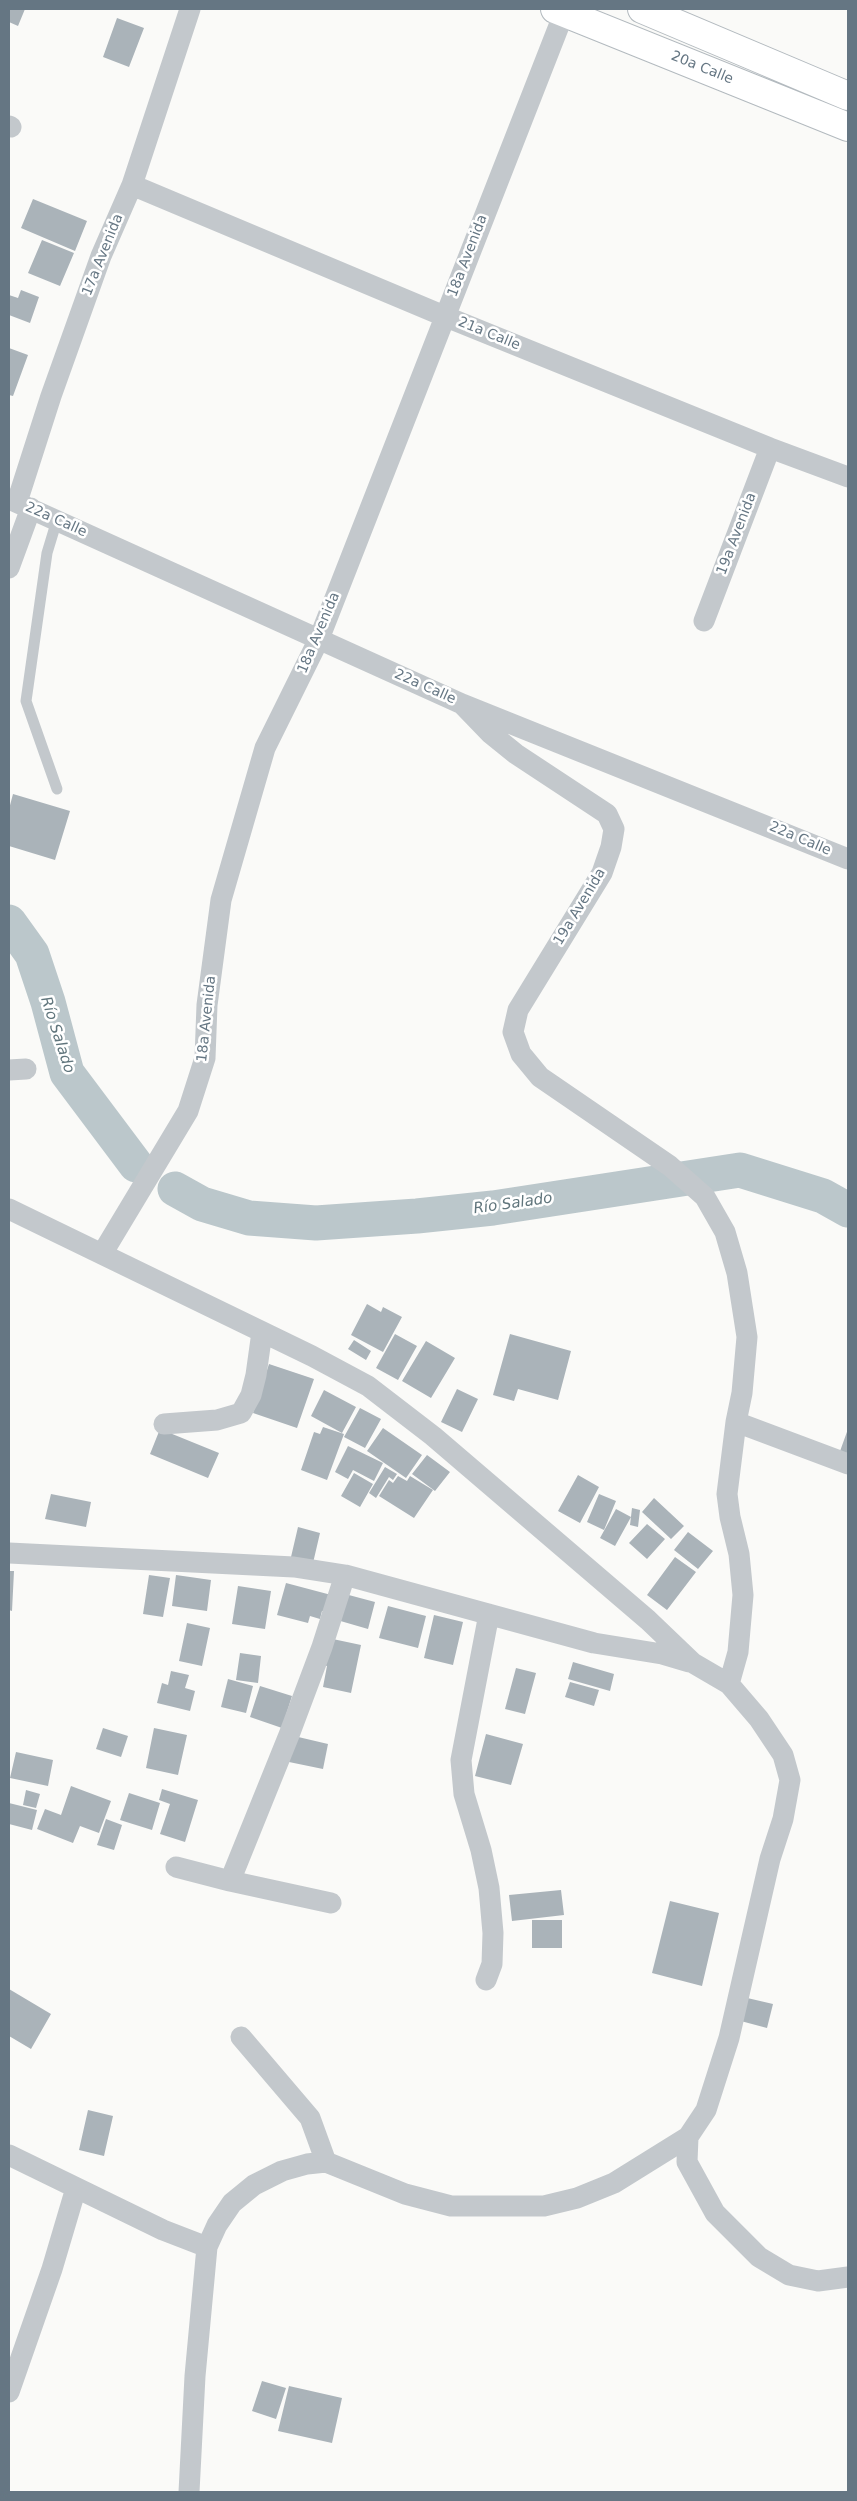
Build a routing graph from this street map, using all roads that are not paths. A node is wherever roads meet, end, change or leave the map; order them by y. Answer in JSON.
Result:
{"nodes":[{"id":1,"x":190,"y":9,"type":"edge"},
{"id":2,"x":642,"y":9,"type":"edge"},
{"id":3,"x":559,"y":11,"type":"edge"},
{"id":4,"x":848,"y":96,"type":"edge"},
{"id":5,"x":848,"y":127,"type":"edge"},
{"id":6,"x":132,"y":185,"type":"junction"},
{"id":7,"x":444,"y":316,"type":"junction"},
{"id":8,"x":770,"y":448,"type":"junction"},
{"id":9,"x":848,"y":477,"type":"edge"},
{"id":10,"x":19,"y":503,"type":"edge"},
{"id":11,"x":57,"y":520,"type":"junction"},
{"id":12,"x":9,"y":568,"type":"edge"},
{"id":13,"x":704,"y":620,"type":"dead end"},
{"id":14,"x":319,"y":639,"type":"junction"},
{"id":15,"x":462,"y":704,"type":"junction"},
{"id":16,"x":57,"y":789,"type":"dead end"},
{"id":17,"x":848,"y":859,"type":"edge"},
{"id":18,"x":9,"y":1209,"type":"edge"},
{"id":19,"x":102,"y":1254,"type":"junction"},
{"id":20,"x":262,"y":1332,"type":"junction"},
{"id":21,"x":736,"y":1422,"type":"junction"},
{"id":22,"x":164,"y":1424,"type":"dead end"},
{"id":23,"x":848,"y":1464,"type":"edge"},
{"id":24,"x":9,"y":1553,"type":"edge"},
{"id":25,"x":345,"y":1575,"type":"junction"},
{"id":26,"x":489,"y":1614,"type":"junction"},
{"id":27,"x":656,"y":1627,"type":"junction"},
{"id":28,"x":649,"y":1652,"type":"junction"},
{"id":29,"x":693,"y":1663,"type":"junction"},
{"id":30,"x":729,"y":1684,"type":"junction"},
{"id":31,"x":176,"y":1867,"type":"dead end"},
{"id":32,"x":230,"y":1881,"type":"junction"},
{"id":33,"x":331,"y":1903,"type":"dead end"},
{"id":34,"x":486,"y":1980,"type":"dead end"},
{"id":35,"x":241,"y":2037,"type":"dead end"},
{"id":36,"x":688,"y":2138,"type":"junction"},
{"id":37,"x":9,"y":2155,"type":"edge"},
{"id":38,"x":326,"y":2162,"type":"junction"},
{"id":39,"x":76,"y":2188,"type":"junction"},
{"id":40,"x":207,"y":2247,"type":"junction"},
{"id":41,"x":848,"y":2278,"type":"edge"},
{"id":42,"x":9,"y":2392,"type":"edge"},
{"id":43,"x":188,"y":2492,"type":"edge"}],
"edges":[{"from":1,"to":6,"type":"street","name":"17a Avenida"},
{"from":2,"to":4,"type":"main road"},
{"from":3,"to":5,"type":"main road","name":"20a Calle"},
{"from":3,"to":7,"type":"street","name":"18a Avenida"},
{"from":6,"to":7,"type":"street","name":"21a Calle"},
{"from":6,"to":10,"type":"street","name":"17a Avenida"},
{"from":7,"to":8,"type":"street","name":"21a Calle"},
{"from":7,"to":14,"type":"street","name":"18a Avenida"},
{"from":8,"to":9,"type":"street","name":"21a Calle"},
{"from":8,"to":13,"type":"street","name":"19a Avenida"},
{"from":10,"to":11,"type":"street","name":"22a Calle"},
{"from":10,"to":12,"type":"street","name":"17a Avenida"},
{"from":11,"to":14,"type":"street","name":"22a Calle"},
{"from":11,"to":16,"type":"lane"},
{"from":14,"to":15,"type":"street","name":"22a Calle"},
{"from":14,"to":19,"type":"street","name":"18a Avenida"},
{"from":15,"to":17,"type":"street","name":"22a Calle"},
{"from":15,"to":21,"type":"street","name":"19a Avenida"},
{"from":18,"to":19,"type":"street"},
{"from":19,"to":20,"type":"street"},
{"from":20,"to":22,"type":"street"},
{"from":20,"to":27,"type":"street"},
{"from":21,"to":23,"type":"street"},
{"from":21,"to":30,"type":"street"},
{"from":24,"to":25,"type":"street"},
{"from":25,"to":26,"type":"street"},
{"from":25,"to":32,"type":"street"},
{"from":26,"to":28,"type":"street"},
{"from":26,"to":34,"type":"street"},
{"from":27,"to":28,"type":"street"},
{"from":27,"to":29,"type":"street"},
{"from":28,"to":29,"type":"street"},
{"from":29,"to":30,"type":"street"},
{"from":30,"to":36,"type":"street"},
{"from":31,"to":32,"type":"street"},
{"from":32,"to":33,"type":"street"},
{"from":35,"to":38,"type":"street"},
{"from":36,"to":38,"type":"street"},
{"from":36,"to":41,"type":"street"},
{"from":37,"to":39,"type":"street"},
{"from":38,"to":40,"type":"street"},
{"from":39,"to":40,"type":"street"},
{"from":39,"to":42,"type":"street"},
{"from":40,"to":43,"type":"street"}]}
